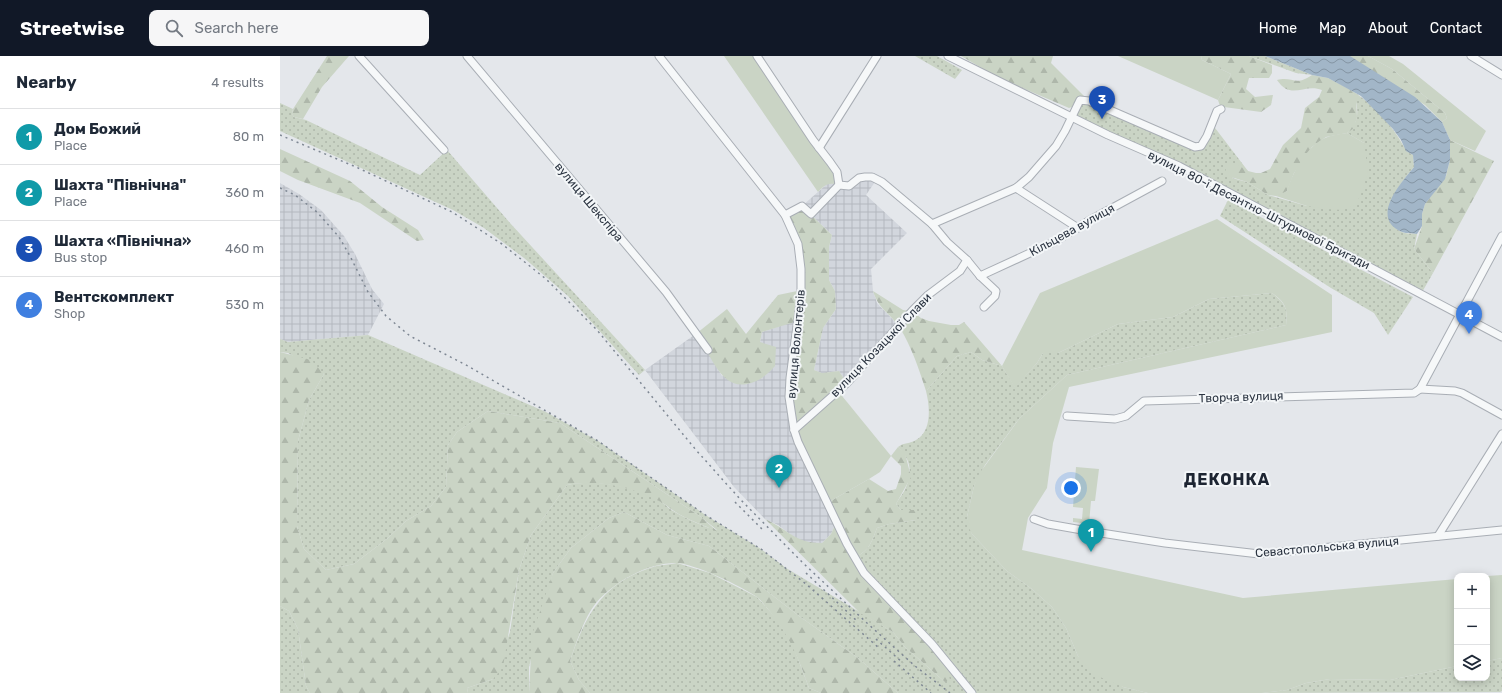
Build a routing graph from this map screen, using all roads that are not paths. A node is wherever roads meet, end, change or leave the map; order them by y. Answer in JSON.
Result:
{"nodes":[{"id":1,"x":359,"y":56,"type":"edge"},
{"id":2,"x":467,"y":56,"type":"edge"},
{"id":3,"x":659,"y":56,"type":"edge"},
{"id":4,"x":757,"y":56,"type":"edge"},
{"id":5,"x":877,"y":56,"type":"edge"},
{"id":6,"x":948,"y":56,"type":"edge"},
{"id":7,"x":1471,"y":56,"type":"edge"},
{"id":8,"x":1502,"y":75,"type":"edge"},
{"id":9,"x":1220,"y":108,"type":"dead end"},
{"id":10,"x":1071,"y":117,"type":"junction"},
{"id":11,"x":819,"y":148,"type":"junction"},
{"id":12,"x":444,"y":150,"type":"dead end"},
{"id":13,"x":1162,"y":181,"type":"dead end"},
{"id":14,"x":839,"y":185,"type":"junction"},
{"id":15,"x":1016,"y":188,"type":"junction"},
{"id":16,"x":785,"y":215,"type":"junction"},
{"id":17,"x":932,"y":224,"type":"junction"},
{"id":18,"x":1078,"y":228,"type":"junction"},
{"id":19,"x":1502,"y":236,"type":"edge"},
{"id":20,"x":967,"y":260,"type":"junction"},
{"id":21,"x":980,"y":276,"type":"junction"},
{"id":22,"x":984,"y":307,"type":"dead end"},
{"id":23,"x":1460,"y":314,"type":"junction"},
{"id":24,"x":1502,"y":337,"type":"edge"},
{"id":25,"x":708,"y":350,"type":"dead end"},
{"id":26,"x":1420,"y":389,"type":"junction"},
{"id":27,"x":1502,"y":415,"type":"edge"},
{"id":28,"x":1067,"y":416,"type":"dead end"},
{"id":29,"x":794,"y":430,"type":"junction"},
{"id":30,"x":1502,"y":434,"type":"edge"},
{"id":31,"x":1034,"y":519,"type":"dead end"},
{"id":32,"x":1502,"y":530,"type":"edge"},
{"id":33,"x":1438,"y":536,"type":"junction"},
{"id":34,"x":972,"y":693,"type":"edge"}],
"edges":[{"from":1,"to":12,"type":"street"},
{"from":2,"to":25,"type":"street","name":"вулиця Шекспіра"},
{"from":3,"to":16,"type":"street","name":"вулиця Волонтерів"},
{"from":4,"to":11,"type":"street"},
{"from":5,"to":11,"type":"street"},
{"from":6,"to":10,"type":"street","name":"вулиця 80-ї Десантно-Штурмової Бригади"},
{"from":7,"to":8,"type":"street"},
{"from":9,"to":10,"type":"street"},
{"from":10,"to":15,"type":"street"},
{"from":10,"to":23,"type":"street","name":"вулиця 80-ї Десантно-Штурмової Бригади"},
{"from":11,"to":14,"type":"street"},
{"from":13,"to":18,"type":"street","name":"Кільцева вулиця"},
{"from":14,"to":16,"type":"street"},
{"from":14,"to":17,"type":"street"},
{"from":15,"to":17,"type":"street"},
{"from":15,"to":18,"type":"street"},
{"from":16,"to":29,"type":"street","name":"вулиця Волонтерів"},
{"from":17,"to":20,"type":"street"},
{"from":18,"to":21,"type":"street","name":"Кільцева вулиця"},
{"from":19,"to":23,"type":"street"},
{"from":20,"to":21,"type":"street"},
{"from":20,"to":29,"type":"street","name":"вулиця Козацької Слави"},
{"from":21,"to":22,"type":"street"},
{"from":23,"to":24,"type":"street","name":"вулиця 80-ї Десантно-Штурмової Бригади"},
{"from":23,"to":26,"type":"street"},
{"from":26,"to":27,"type":"street","name":"Творча вулиця"},
{"from":26,"to":28,"type":"street","name":"Творча вулиця"},
{"from":29,"to":34,"type":"street","name":"вулиця Волонтерів"},
{"from":30,"to":33,"type":"street"},
{"from":31,"to":33,"type":"street","name":"Севастопольська вулиця"},
{"from":32,"to":33,"type":"street","name":"Севастопольська вулиця"}]}
